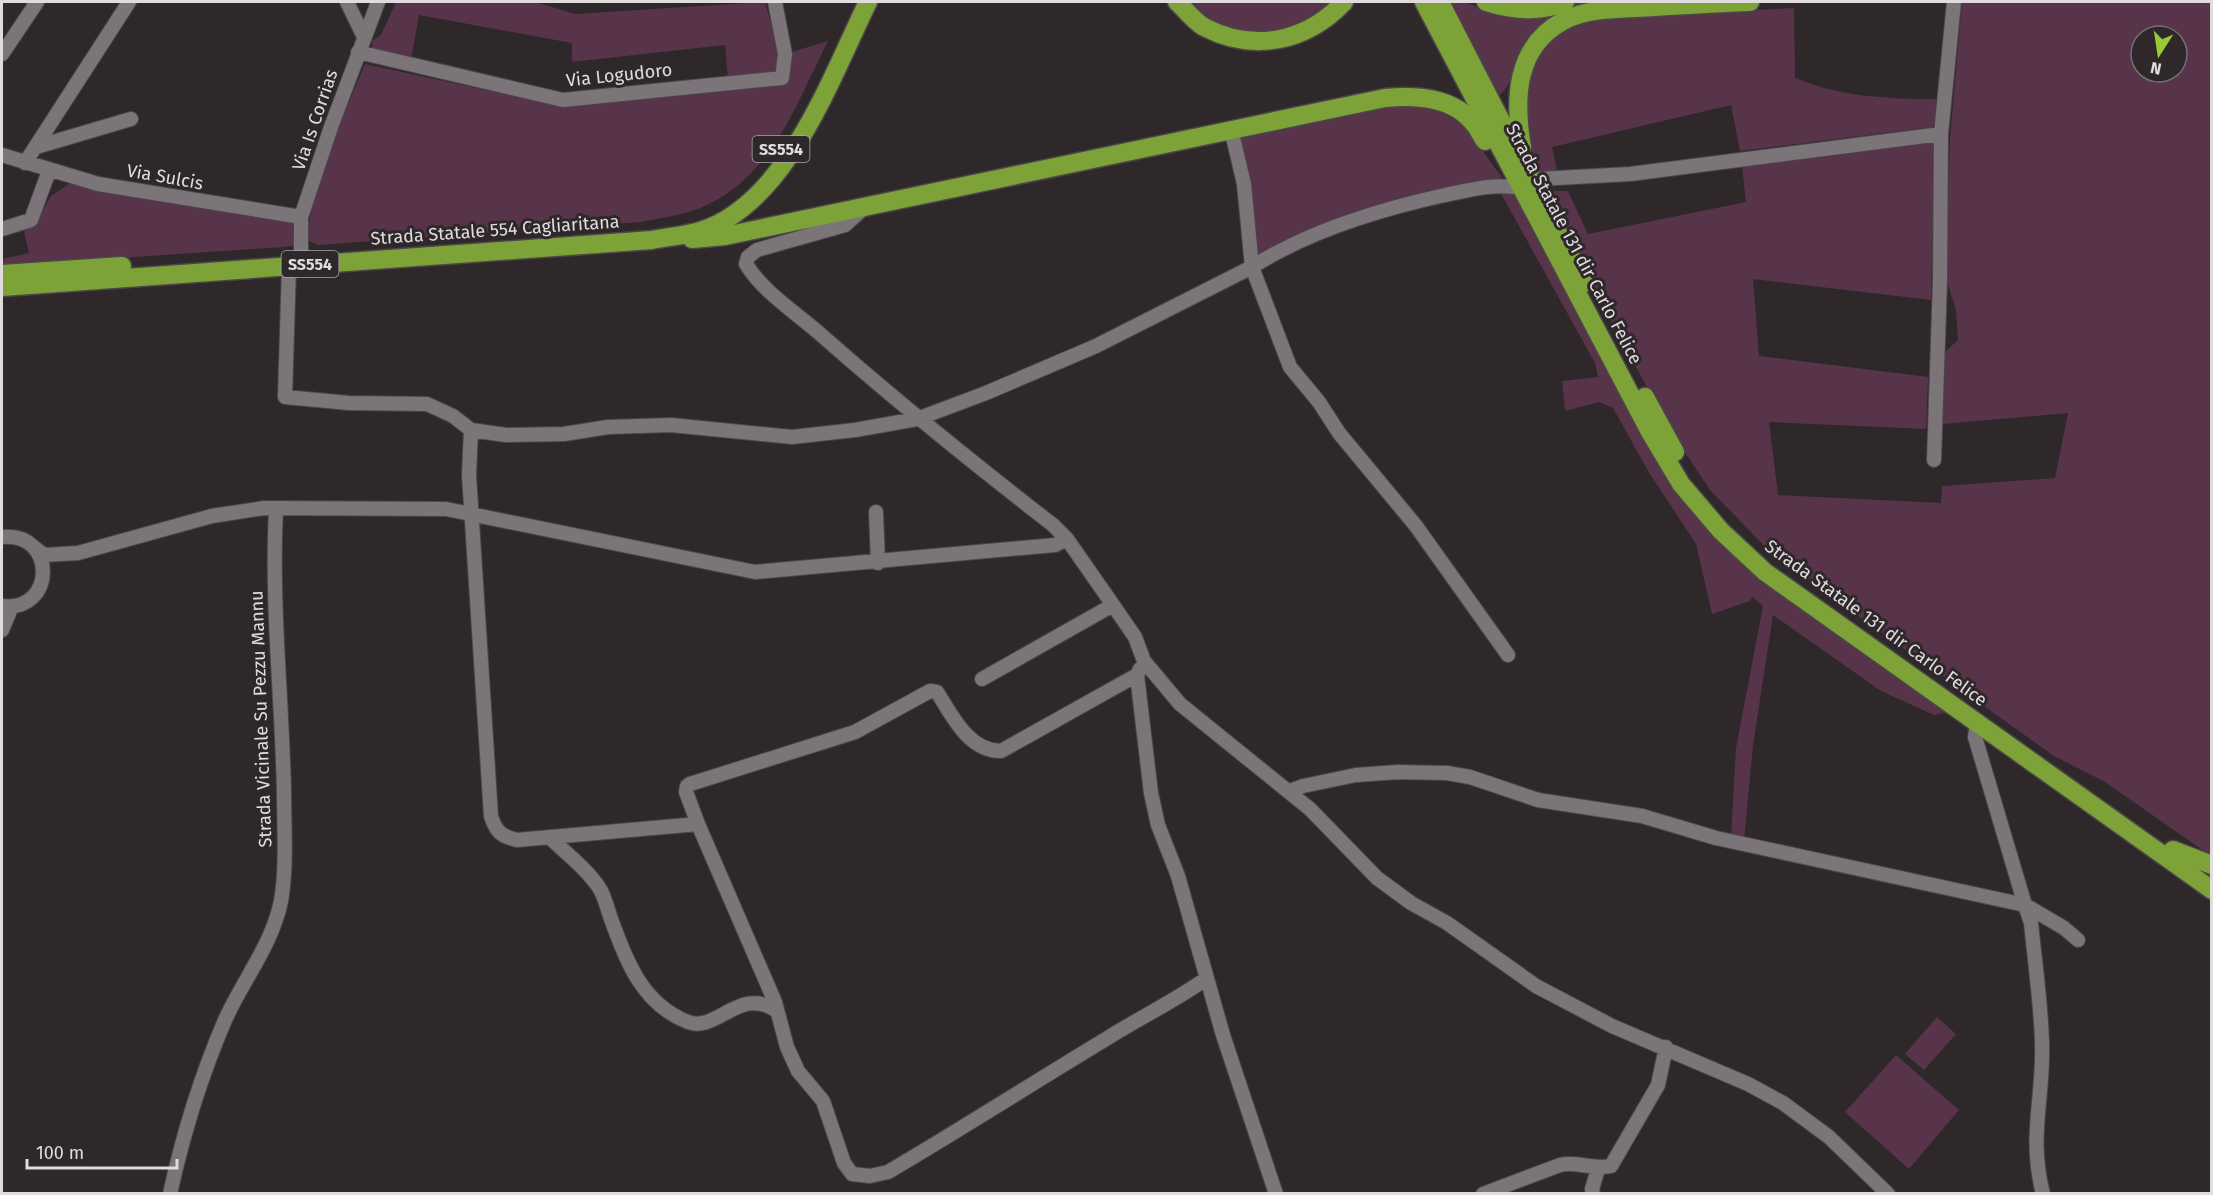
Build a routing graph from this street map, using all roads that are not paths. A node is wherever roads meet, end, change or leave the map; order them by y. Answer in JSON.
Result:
{"nodes":[{"id":1,"x":37,"y":2,"type":"edge"},
{"id":2,"x":129,"y":2,"type":"edge"},
{"id":3,"x":378,"y":2,"type":"edge"},
{"id":4,"x":775,"y":2,"type":"edge"},
{"id":5,"x":856,"y":2,"type":"edge"},
{"id":6,"x":868,"y":2,"type":"edge"},
{"id":7,"x":1177,"y":2,"type":"edge"},
{"id":8,"x":1344,"y":2,"type":"edge"},
{"id":9,"x":1424,"y":2,"type":"edge"},
{"id":10,"x":1440,"y":2,"type":"edge"},
{"id":11,"x":1486,"y":2,"type":"edge"},
{"id":12,"x":1565,"y":2,"type":"edge"},
{"id":13,"x":1750,"y":2,"type":"edge"},
{"id":14,"x":1954,"y":2,"type":"edge"},
{"id":15,"x":345,"y":4,"type":"edge"},
{"id":16,"x":364,"y":37,"type":"junction"},
{"id":17,"x":358,"y":52,"type":"junction"},
{"id":18,"x":2,"y":54,"type":"edge"},
{"id":19,"x":125,"y":125,"type":"dead end"},
{"id":20,"x":1231,"y":129,"type":"junction"},
{"id":21,"x":1941,"y":134,"type":"junction"},
{"id":22,"x":36,"y":147,"type":"junction"},
{"id":23,"x":1502,"y":153,"type":"junction"},
{"id":24,"x":2,"y":156,"type":"edge"},
{"id":25,"x":26,"y":163,"type":"junction"},
{"id":26,"x":1525,"y":163,"type":"junction"},
{"id":27,"x":49,"y":171,"type":"junction"},
{"id":28,"x":1538,"y":180,"type":"dead end"},
{"id":29,"x":1513,"y":187,"type":"dead end"},
{"id":30,"x":867,"y":204,"type":"junction"},
{"id":31,"x":301,"y":217,"type":"junction"},
{"id":32,"x":2,"y":228,"type":"edge"},
{"id":33,"x":652,"y":240,"type":"junction"},
{"id":34,"x":295,"y":260,"type":"junction"},
{"id":35,"x":1252,"y":267,"type":"junction"},
{"id":36,"x":2,"y":274,"type":"edge"},
{"id":37,"x":2,"y":287,"type":"edge"},
{"id":38,"x":917,"y":418,"type":"junction"},
{"id":39,"x":471,"y":430,"type":"junction"},
{"id":40,"x":1934,"y":460,"type":"dead end"},
{"id":41,"x":276,"y":510,"type":"junction"},
{"id":42,"x":876,"y":512,"type":"dead end"},
{"id":43,"x":474,"y":513,"type":"junction"},
{"id":44,"x":2,"y":537,"type":"edge"},
{"id":45,"x":1067,"y":539,"type":"junction"},
{"id":46,"x":34,"y":548,"type":"junction"},
{"id":47,"x":78,"y":553,"type":"junction"},
{"id":48,"x":878,"y":563,"type":"junction"},
{"id":49,"x":44,"y":575,"type":"junction"},
{"id":50,"x":1113,"y":605,"type":"junction"},
{"id":51,"x":7,"y":606,"type":"edge"},
{"id":52,"x":2,"y":630,"type":"edge"},
{"id":53,"x":1508,"y":655,"type":"dead end"},
{"id":54,"x":1144,"y":662,"type":"junction"},
{"id":55,"x":1137,"y":675,"type":"junction"},
{"id":56,"x":982,"y":679,"type":"dead end"},
{"id":57,"x":1977,"y":723,"type":"junction"},
{"id":58,"x":1290,"y":791,"type":"junction"},
{"id":59,"x":698,"y":824,"type":"junction"},
{"id":60,"x":549,"y":837,"type":"junction"},
{"id":61,"x":2173,"y":850,"type":"junction"},
{"id":62,"x":2211,"y":865,"type":"edge"},
{"id":63,"x":2211,"y":877,"type":"edge"},
{"id":64,"x":2211,"y":890,"type":"edge"},
{"id":65,"x":2025,"y":905,"type":"junction"},
{"id":66,"x":2078,"y":940,"type":"dead end"},
{"id":67,"x":1207,"y":978,"type":"junction"},
{"id":68,"x":777,"y":1011,"type":"junction"},
{"id":69,"x":1666,"y":1047,"type":"junction"},
{"id":70,"x":1598,"y":1169,"type":"junction"},
{"id":71,"x":170,"y":1194,"type":"edge"},
{"id":72,"x":1276,"y":1194,"type":"edge"},
{"id":73,"x":1483,"y":1194,"type":"edge"},
{"id":74,"x":1593,"y":1194,"type":"edge"},
{"id":75,"x":1888,"y":1194,"type":"edge"},
{"id":76,"x":2043,"y":1194,"type":"edge"}],
"edges":[{"from":1,"to":18,"type":"street"},
{"from":2,"to":22,"type":"street"},
{"from":3,"to":16,"type":"street","name":"Via Is Corrias"},
{"from":4,"to":17,"type":"street","name":"Via Logudoro"},
{"from":5,"to":34,"type":"highway","name":"Strada Statale 554 Cagliaritana","number":"SS554"},
{"from":6,"to":33,"type":"highway","name":"Strada Statale 554 Cagliaritana","number":"SS554"},
{"from":7,"to":8,"type":"highway"},
{"from":9,"to":23,"type":"highway","name":"Strada Statale 131 dir Carlo Felice"},
{"from":10,"to":26,"type":"highway","name":"Strada Statale 131 dir Carlo Felice"},
{"from":11,"to":12,"type":"highway"},
{"from":13,"to":26,"type":"highway"},
{"from":14,"to":21,"type":"street"},
{"from":15,"to":16,"type":"street"},
{"from":16,"to":17,"type":"street","name":"Via Is Corrias"},
{"from":17,"to":31,"type":"street","name":"Via Is Corrias"},
{"from":19,"to":22,"type":"street"},
{"from":20,"to":23,"type":"highway"},
{"from":20,"to":30,"type":"highway"},
{"from":20,"to":35,"type":"street"},
{"from":21,"to":28,"type":"street"},
{"from":21,"to":40,"type":"street"},
{"from":22,"to":25,"type":"street"},
{"from":23,"to":57,"type":"highway","name":"Strada Statale 131 dir Carlo Felice"},
{"from":24,"to":25,"type":"street","name":"Via Sulcis"},
{"from":25,"to":27,"type":"street","name":"Via Sulcis"},
{"from":26,"to":61,"type":"highway","name":"Strada Statale 131 dir Carlo Felice"},
{"from":27,"to":31,"type":"street","name":"Via Sulcis"},
{"from":27,"to":32,"type":"street"},
{"from":29,"to":35,"type":"street"},
{"from":30,"to":33,"type":"highway"},
{"from":30,"to":38,"type":"street"},
{"from":31,"to":34,"type":"street","name":"Via Is Corrias"},
{"from":33,"to":34,"type":"highway","name":"Strada Statale 554 Cagliaritana","number":"SS554"},
{"from":34,"to":36,"type":"highway","name":"Strada Statale 554 Cagliaritana","number":"SS554"},
{"from":34,"to":37,"type":"highway","name":"Strada Statale 554 Cagliaritana","number":"SS554"},
{"from":34,"to":39,"type":"street","name":"Via Is Corrias"},
{"from":35,"to":38,"type":"street"},
{"from":35,"to":53,"type":"street"},
{"from":38,"to":39,"type":"street"},
{"from":38,"to":45,"type":"street"},
{"from":39,"to":43,"type":"street"},
{"from":41,"to":43,"type":"street"},
{"from":41,"to":47,"type":"street"},
{"from":41,"to":71,"type":"street","name":"Strada Vicinale Su Pezzu Mannu"},
{"from":42,"to":48,"type":"street"},
{"from":43,"to":48,"type":"street"},
{"from":43,"to":60,"type":"street"},
{"from":44,"to":46,"type":"street"},
{"from":45,"to":48,"type":"street"},
{"from":45,"to":50,"type":"street"},
{"from":46,"to":47,"type":"street"},
{"from":46,"to":49,"type":"street"},
{"from":47,"to":49,"type":"street"},
{"from":49,"to":51,"type":"street"},
{"from":50,"to":54,"type":"street"},
{"from":50,"to":56,"type":"street"},
{"from":51,"to":52,"type":"street"},
{"from":54,"to":55,"type":"street"},
{"from":54,"to":58,"type":"street"},
{"from":55,"to":59,"type":"street"},
{"from":55,"to":67,"type":"street"},
{"from":57,"to":64,"type":"highway","name":"Strada Statale 131 dir Carlo Felice"},
{"from":57,"to":65,"type":"street"},
{"from":58,"to":65,"type":"street"},
{"from":58,"to":69,"type":"street"},
{"from":59,"to":60,"type":"street"},
{"from":59,"to":68,"type":"street"},
{"from":60,"to":68,"type":"street"},
{"from":61,"to":62,"type":"highway"},
{"from":61,"to":63,"type":"highway","name":"Strada Statale 131 dir Carlo Felice"},
{"from":65,"to":66,"type":"street"},
{"from":65,"to":76,"type":"street"},
{"from":67,"to":68,"type":"street"},
{"from":67,"to":72,"type":"street"},
{"from":69,"to":70,"type":"street"},
{"from":69,"to":75,"type":"street"},
{"from":70,"to":73,"type":"street"},
{"from":70,"to":74,"type":"street"}]}
